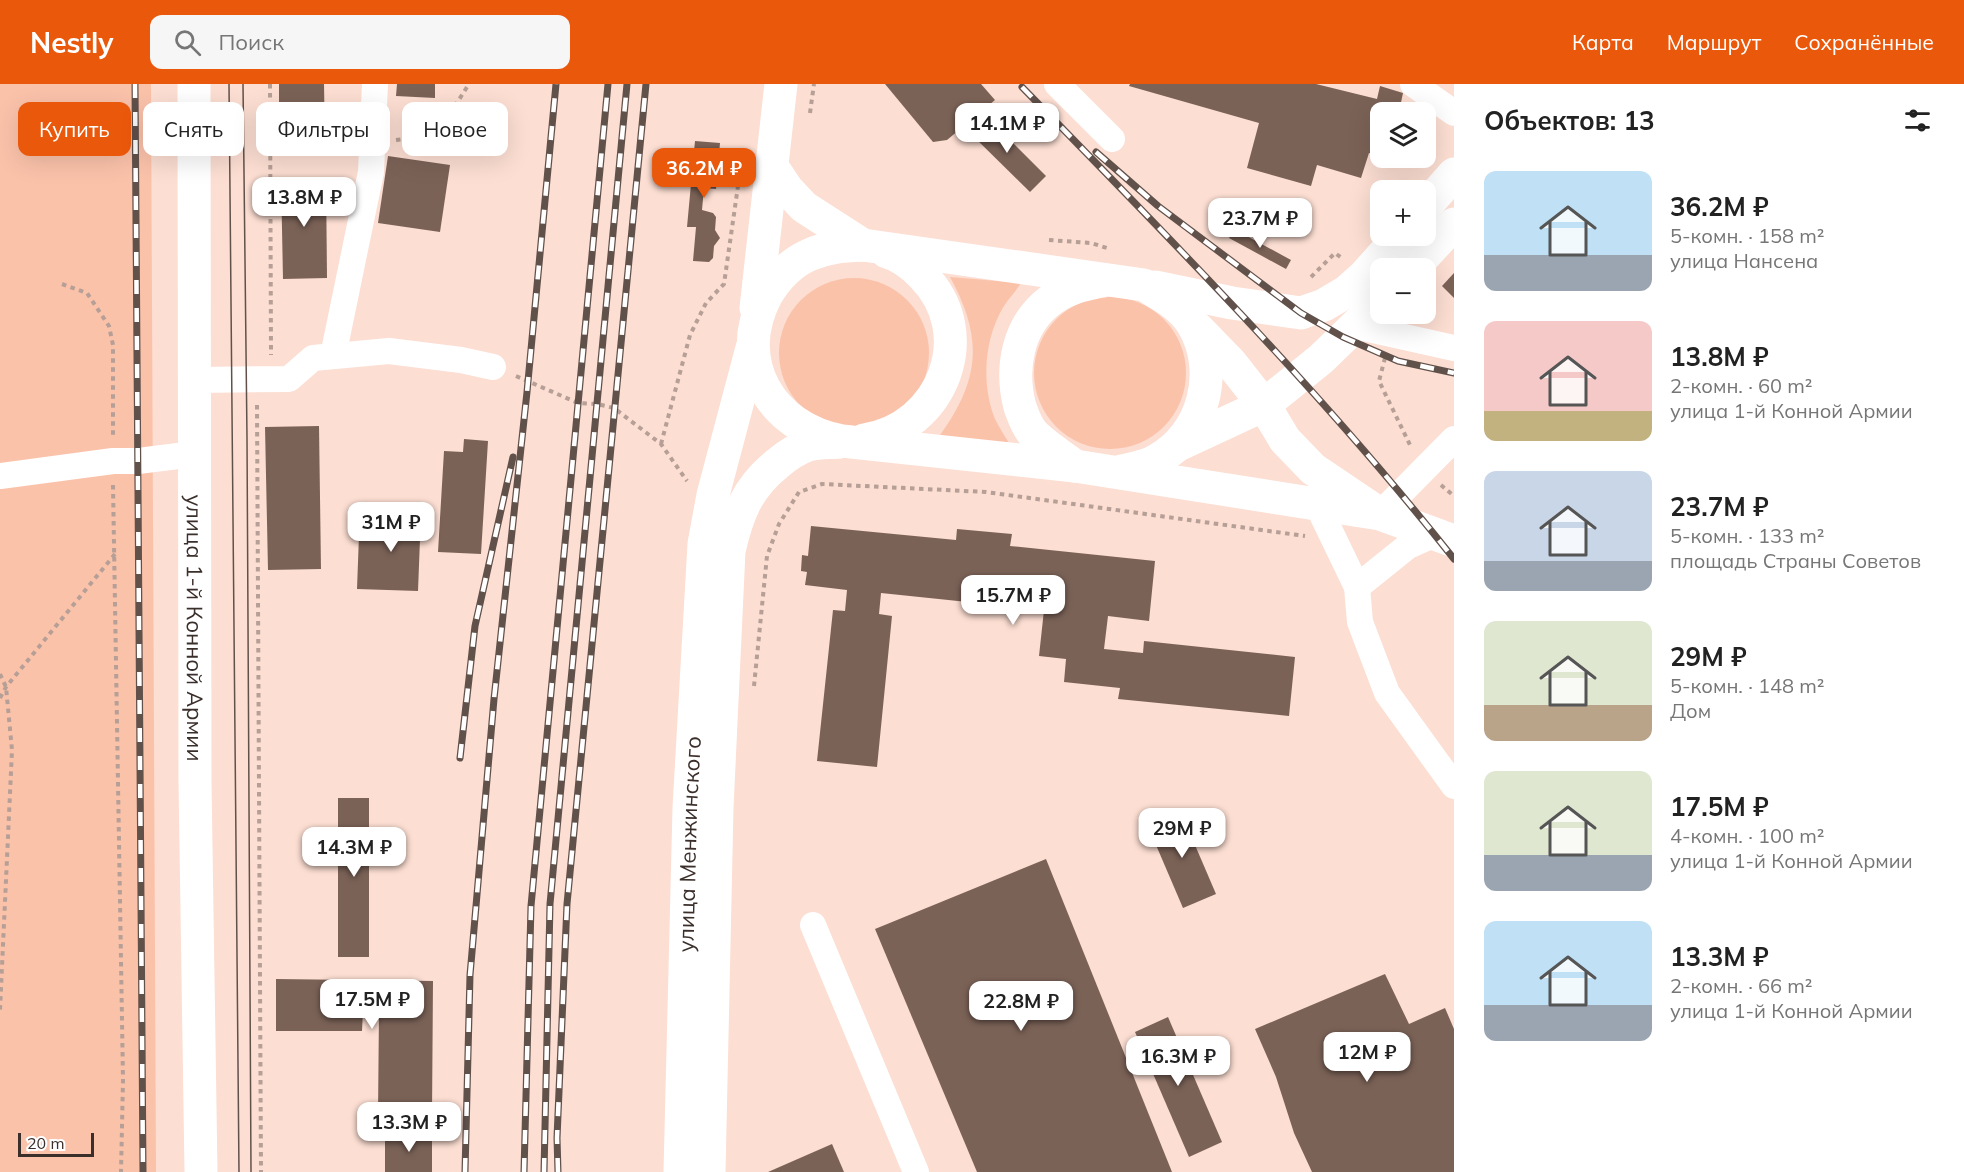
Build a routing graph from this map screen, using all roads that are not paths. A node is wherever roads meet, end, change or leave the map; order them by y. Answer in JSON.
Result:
{"nodes":[{"id":1,"x":194,"y":84,"type":"edge"},
{"id":2,"x":375,"y":84,"type":"edge"},
{"id":3,"x":781,"y":84,"type":"edge"},
{"id":4,"x":1057,"y":84,"type":"edge"},
{"id":5,"x":1413,"y":84,"type":"edge"},
{"id":6,"x":1454,"y":113,"type":"edge"},
{"id":7,"x":1112,"y":139,"type":"dead end"},
{"id":8,"x":771,"y":165,"type":"junction"},
{"id":9,"x":1454,"y":174,"type":"edge"},
{"id":10,"x":1436,"y":194,"type":"edge"},
{"id":11,"x":1454,"y":224,"type":"edge"},
{"id":12,"x":867,"y":246,"type":"junction"},
{"id":13,"x":1422,"y":258,"type":"edge"},
{"id":14,"x":1123,"y":271,"type":"junction"},
{"id":15,"x":1370,"y":289,"type":"edge"},
{"id":16,"x":1370,"y":293,"type":"edge"},
{"id":17,"x":1193,"y":325,"type":"junction"},
{"id":18,"x":1354,"y":326,"type":"junction"},
{"id":19,"x":754,"y":337,"type":"junction"},
{"id":20,"x":1454,"y":348,"type":"edge"},
{"id":21,"x":333,"y":356,"type":"junction"},
{"id":22,"x":493,"y":367,"type":"road end"},
{"id":23,"x":194,"y":380,"type":"junction"},
{"id":24,"x":1264,"y":405,"type":"junction"},
{"id":25,"x":1454,"y":439,"type":"edge"},
{"id":26,"x":847,"y":442,"type":"junction"},
{"id":27,"x":1178,"y":445,"type":"junction"},
{"id":28,"x":194,"y":454,"type":"junction"},
{"id":29,"x":1075,"y":466,"type":"junction"},
{"id":30,"x":1118,"y":472,"type":"junction"},
{"id":31,"x":0,"y":476,"type":"edge"},
{"id":32,"x":1317,"y":504,"type":"junction"},
{"id":33,"x":1380,"y":513,"type":"junction"},
{"id":34,"x":722,"y":522,"type":"junction"},
{"id":35,"x":1444,"y":538,"type":"edge"},
{"id":36,"x":1357,"y":587,"type":"junction"},
{"id":37,"x":1454,"y":786,"type":"edge"},
{"id":38,"x":813,"y":925,"type":"dead end"},
{"id":39,"x":201,"y":1172,"type":"edge"},
{"id":40,"x":680,"y":1172,"type":"edge"},
{"id":41,"x":709,"y":1172,"type":"edge"},
{"id":42,"x":916,"y":1172,"type":"edge"}],
"edges":[{"from":1,"to":23,"type":"main road","name":"улица 1-й Конной Армии"},
{"from":2,"to":21,"type":"street"},
{"from":3,"to":8,"type":"main road"},
{"from":4,"to":7,"type":"street"},
{"from":5,"to":6,"type":"street"},
{"from":8,"to":12,"type":"main road"},
{"from":8,"to":19,"type":"main road"},
{"from":9,"to":10,"type":"main road"},
{"from":11,"to":13,"type":"main road"},
{"from":12,"to":14,"type":"main road"},
{"from":12,"to":19,"type":"main road"},
{"from":12,"to":26,"type":"main road"},
{"from":14,"to":15,"type":"main road"},
{"from":14,"to":17,"type":"main road"},
{"from":14,"to":29,"type":"main road"},
{"from":16,"to":18,"type":"main road"},
{"from":17,"to":24,"type":"main road"},
{"from":17,"to":27,"type":"main road"},
{"from":18,"to":20,"type":"street"},
{"from":18,"to":24,"type":"main road"},
{"from":19,"to":26,"type":"main road"},
{"from":19,"to":34,"type":"main road"},
{"from":21,"to":22,"type":"street"},
{"from":21,"to":23,"type":"street"},
{"from":23,"to":28,"type":"main road","name":"улица 1-й Конной Армии"},
{"from":24,"to":27,"type":"main road"},
{"from":24,"to":33,"type":"main road"},
{"from":25,"to":33,"type":"street"},
{"from":26,"to":29,"type":"main road"},
{"from":26,"to":34,"type":"main road"},
{"from":27,"to":30,"type":"main road"},
{"from":28,"to":31,"type":"street"},
{"from":28,"to":39,"type":"main road","name":"улица 1-й Конной Армии"},
{"from":29,"to":30,"type":"main road"},
{"from":30,"to":32,"type":"main road"},
{"from":32,"to":33,"type":"main road"},
{"from":32,"to":36,"type":"street"},
{"from":33,"to":35,"type":"main road"},
{"from":34,"to":40,"type":"main road","name":"улица Менжинского"},
{"from":34,"to":41,"type":"main road","name":"улица Менжинского"},
{"from":35,"to":36,"type":"street"},
{"from":36,"to":37,"type":"street"},
{"from":38,"to":42,"type":"street"}]}
